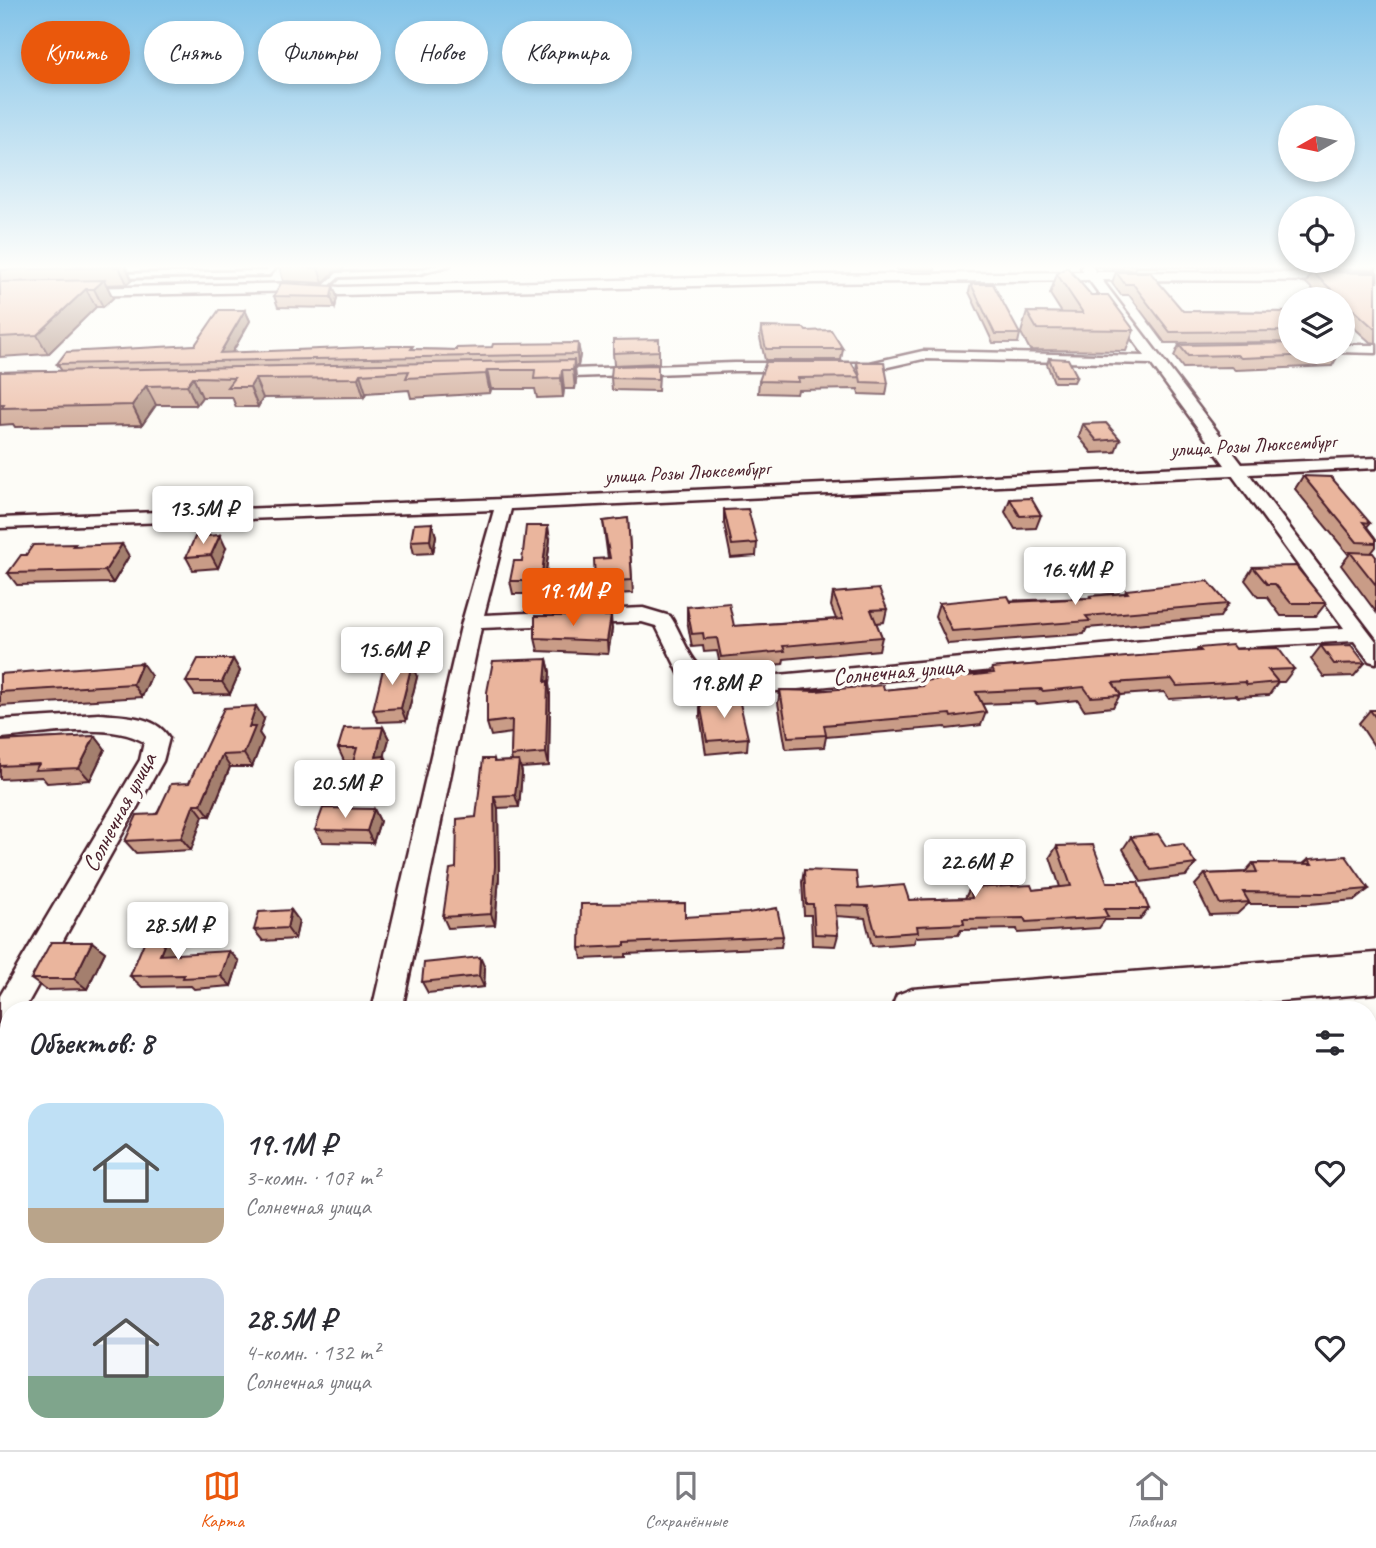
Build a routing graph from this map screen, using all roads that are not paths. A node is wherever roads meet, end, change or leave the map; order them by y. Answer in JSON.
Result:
{"nodes":[{"id":1,"x":1138,"y":333,"type":"edge"},
{"id":2,"x":1355,"y":349,"type":"edge"},
{"id":3,"x":1376,"y":349,"type":"edge"},
{"id":4,"x":1155,"y":353,"type":"junction"},
{"id":5,"x":533,"y":374,"type":"edge"},
{"id":6,"x":1376,"y":463,"type":"edge"},
{"id":7,"x":1237,"y":468,"type":"junction"},
{"id":8,"x":504,"y":504,"type":"junction"},
{"id":9,"x":0,"y":523,"type":"edge"},
{"id":10,"x":472,"y":622,"type":"junction"},
{"id":11,"x":1359,"y":634,"type":"junction"},
{"id":12,"x":1376,"y":656,"type":"edge"},
{"id":13,"x":0,"y":729,"type":"edge"},
{"id":14,"x":1376,"y":973,"type":"edge"},
{"id":15,"x":13,"y":1001,"type":"edge"},
{"id":16,"x":389,"y":1001,"type":"edge"},
{"id":17,"x":1025,"y":1001,"type":"edge"}],
"edges":[{"from":1,"to":4,"type":"street"},
{"from":2,"to":3,"type":"street"},
{"from":4,"to":5,"type":"street"},
{"from":4,"to":7,"type":"street"},
{"from":6,"to":7,"type":"street","name":"улица Розы Люксембург"},
{"from":7,"to":8,"type":"street","name":"улица Розы Люксембург"},
{"from":7,"to":11,"type":"street"},
{"from":8,"to":9,"type":"street","name":"улица Розы Люксембург"},
{"from":8,"to":10,"type":"street"},
{"from":10,"to":11,"type":"street","name":"Солнечная улица"},
{"from":10,"to":16,"type":"street"},
{"from":11,"to":12,"type":"street"},
{"from":13,"to":15,"type":"street","name":"Солнечная улица"},
{"from":14,"to":17,"type":"main road"}]}
